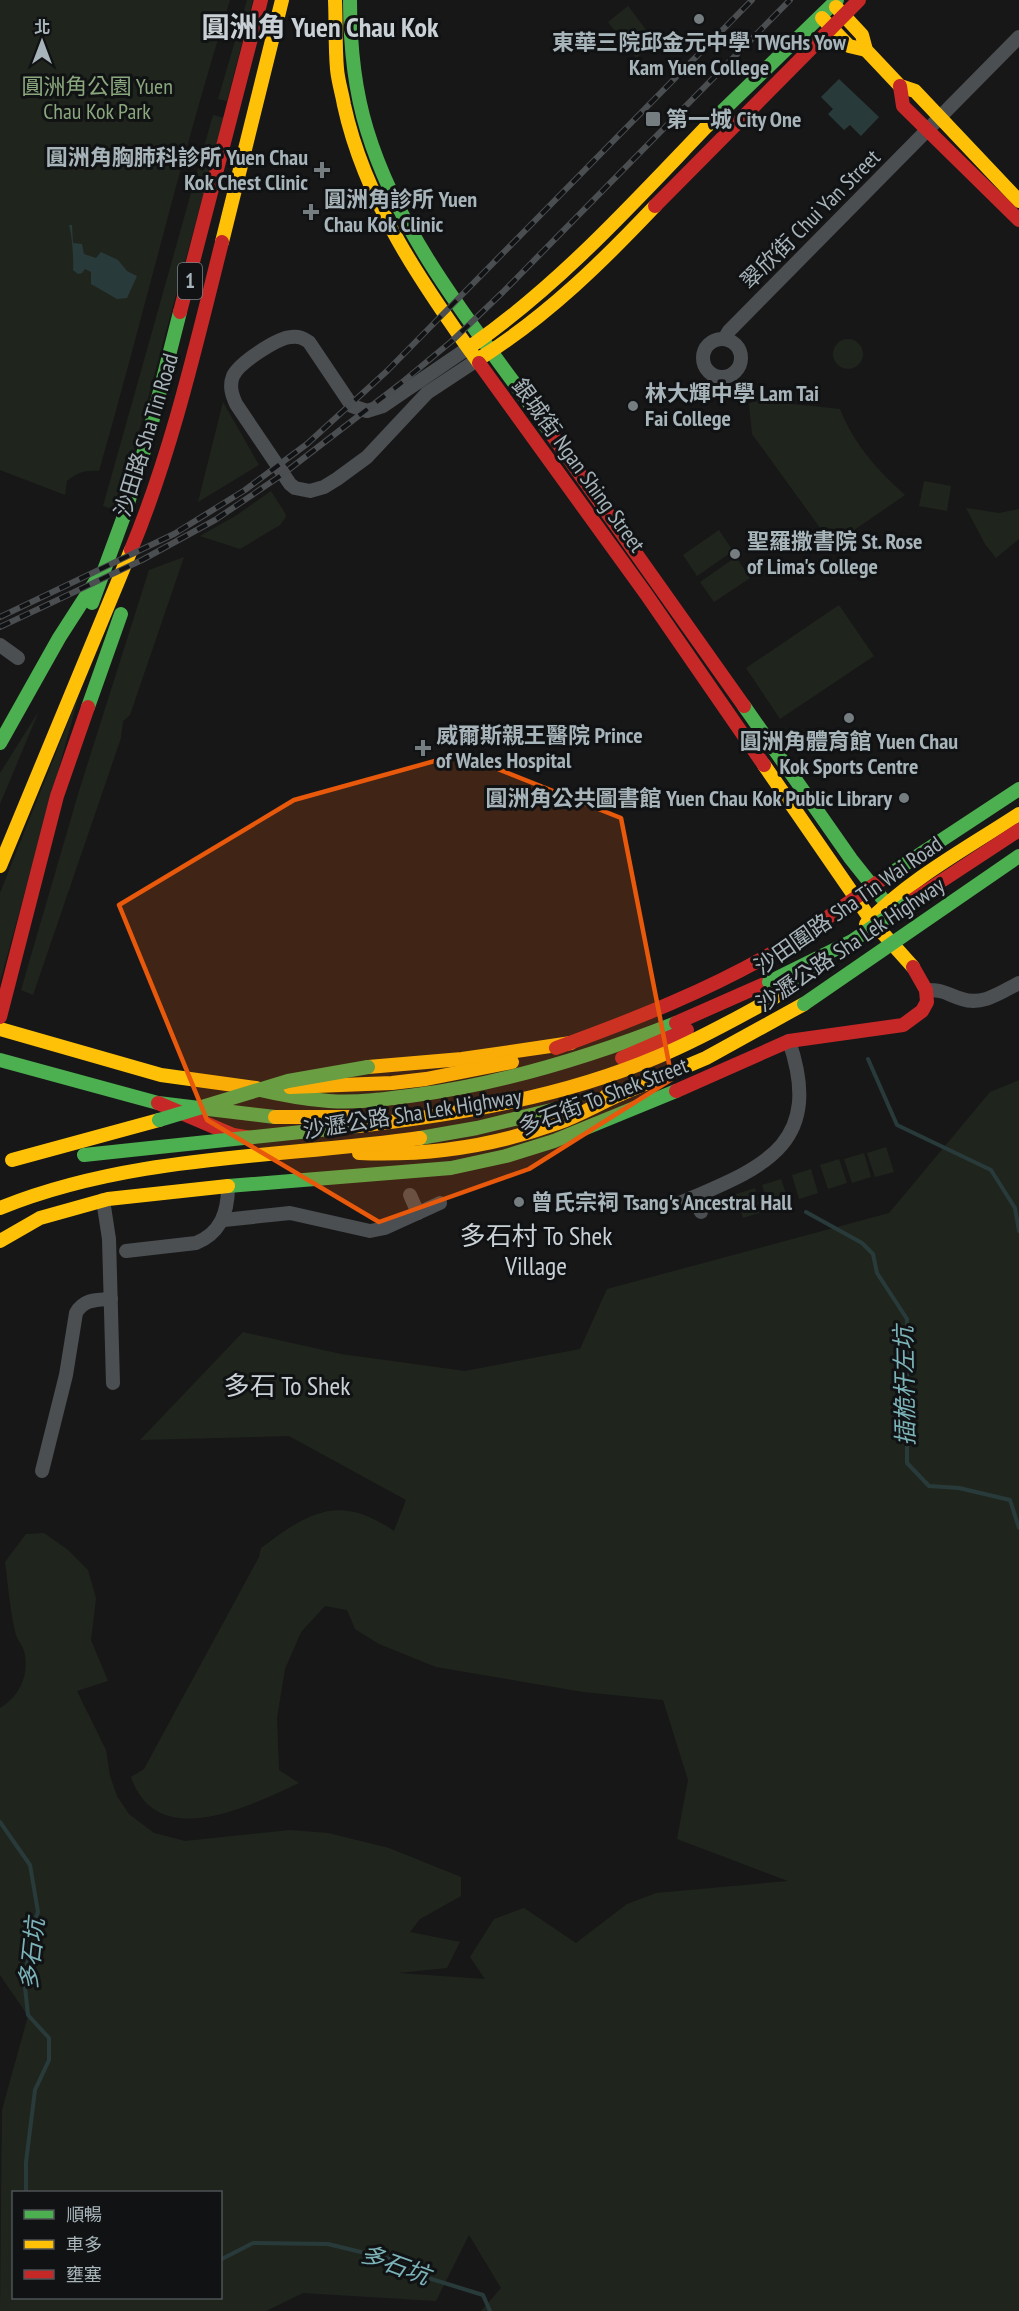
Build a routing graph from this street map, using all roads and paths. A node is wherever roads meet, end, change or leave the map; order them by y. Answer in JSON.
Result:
{"nodes":[{"id":1,"x":261,"y":0,"type":"edge"},
{"id":2,"x":282,"y":0,"type":"edge"},
{"id":3,"x":334,"y":0,"type":"edge"},
{"id":4,"x":350,"y":0,"type":"edge"},
{"id":5,"x":859,"y":0,"type":"edge"},
{"id":6,"x":835,"y":2,"type":"edge"},
{"id":7,"x":844,"y":15,"type":"junction"},
{"id":8,"x":820,"y":16,"type":"junction"},
{"id":9,"x":831,"y":27,"type":"junction"},
{"id":10,"x":1019,"y":37,"type":"edge"},
{"id":11,"x":866,"y":50,"type":"junction"},
{"id":12,"x":900,"y":86,"type":"junction"},
{"id":13,"x":939,"y":117,"type":"junction"},
{"id":14,"x":927,"y":129,"type":"junction"},
{"id":15,"x":1019,"y":201,"type":"edge"},
{"id":16,"x":1019,"y":220,"type":"edge"},
{"id":17,"x":483,"y":338,"type":"junction"},
{"id":18,"x":724,"y":339,"type":"dead end"},
{"id":19,"x":468,"y":348,"type":"junction"},
{"id":20,"x":492,"y":351,"type":"junction"},
{"id":21,"x":477,"y":360,"type":"junction"},
{"id":22,"x":143,"y":520,"type":"junction"},
{"id":23,"x":108,"y":559,"type":"junction"},
{"id":24,"x":80,"y":633,"type":"dead end"},
{"id":25,"x":0,"y":645,"type":"edge"},
{"id":26,"x":18,"y":658,"type":"dead end"},
{"id":27,"x":0,"y":743,"type":"edge"},
{"id":28,"x":1019,"y":789,"type":"edge"},
{"id":29,"x":1019,"y":814,"type":"edge"},
{"id":30,"x":1019,"y":830,"type":"edge"},
{"id":31,"x":1019,"y":856,"type":"edge"},
{"id":32,"x":0,"y":866,"type":"edge"},
{"id":33,"x":871,"y":886,"type":"junction"},
{"id":34,"x":857,"y":899,"type":"junction"},
{"id":35,"x":886,"y":903,"type":"junction"},
{"id":36,"x":871,"y":920,"type":"junction"},
{"id":37,"x":852,"y":941,"type":"junction"},
{"id":38,"x":917,"y":972,"type":"junction"},
{"id":39,"x":1019,"y":982,"type":"edge"},
{"id":40,"x":926,"y":990,"type":"junction"},
{"id":41,"x":0,"y":1017,"type":"edge"},
{"id":42,"x":0,"y":1029,"type":"edge"},
{"id":43,"x":789,"y":1041,"type":"junction"},
{"id":44,"x":571,"y":1043,"type":"junction"},
{"id":45,"x":0,"y":1060,"type":"edge"},
{"id":46,"x":250,"y":1088,"type":"junction"},
{"id":47,"x":621,"y":1094,"type":"junction"},
{"id":48,"x":158,"y":1103,"type":"junction"},
{"id":49,"x":6,"y":1161,"type":"edge"},
{"id":50,"x":228,"y":1186,"type":"junction"},
{"id":51,"x":410,"y":1195,"type":"dead end"},
{"id":52,"x":694,"y":1197,"type":"junction"},
{"id":53,"x":103,"y":1200,"type":"junction"},
{"id":54,"x":440,"y":1203,"type":"dead end"},
{"id":55,"x":675,"y":1205,"type":"dead end"},
{"id":56,"x":0,"y":1208,"type":"edge"},
{"id":57,"x":701,"y":1212,"type":"dead end"},
{"id":58,"x":418,"y":1213,"type":"junction"},
{"id":59,"x":224,"y":1220,"type":"junction"},
{"id":60,"x":0,"y":1241,"type":"edge"},
{"id":61,"x":126,"y":1251,"type":"dead end"},
{"id":62,"x":111,"y":1299,"type":"junction"},
{"id":63,"x":113,"y":1383,"type":"dead end"},
{"id":64,"x":42,"y":1471,"type":"dead end"}],
"edges":[{"from":1,"to":23,"type":"main road","name":"沙田路 Sha Tin Road","number":"1"},
{"from":2,"to":22,"type":"main road","name":"沙田路 Sha Tin Road","number":"1"},
{"from":3,"to":19,"type":"main road","name":"銀城街 Ngan Shing Street"},
{"from":4,"to":17,"type":"main road","name":"銀城街 Ngan Shing Street"},
{"from":5,"to":7,"type":"main road"},
{"from":6,"to":7,"type":"main road"},
{"from":6,"to":8,"type":"main road"},
{"from":7,"to":9,"type":"main road"},
{"from":7,"to":11,"type":"main road"},
{"from":8,"to":9,"type":"main road"},
{"from":8,"to":17,"type":"main road"},
{"from":9,"to":11,"type":"main road"},
{"from":9,"to":20,"type":"main road"},
{"from":10,"to":13,"type":"street","name":"翠欣街 Chui Yan Street"},
{"from":11,"to":12,"type":"main road"},
{"from":12,"to":13,"type":"main road"},
{"from":12,"to":14,"type":"main road"},
{"from":13,"to":14,"type":"street","name":"翠欣街 Chui Yan Street"},
{"from":13,"to":15,"type":"main road"},
{"from":14,"to":16,"type":"main road"},
{"from":14,"to":18,"type":"street","name":"翠欣街 Chui Yan Street"},
{"from":17,"to":19,"type":"main road"},
{"from":17,"to":20,"type":"main road","name":"銀城街 Ngan Shing Street"},
{"from":19,"to":21,"type":"main road","name":"銀城街 Ngan Shing Street"},
{"from":19,"to":21,"type":"street"},
{"from":20,"to":21,"type":"main road"},
{"from":20,"to":33,"type":"main road","name":"銀城街 Ngan Shing Street"},
{"from":21,"to":34,"type":"main road","name":"銀城街 Ngan Shing Street"},
{"from":22,"to":32,"type":"main road","name":"沙田路 Sha Tin Road","number":"1"},
{"from":22,"to":41,"type":"main road"},
{"from":23,"to":24,"type":"main road","name":"沙田路 Sha Tin Road","number":"1"},
{"from":23,"to":27,"type":"main road"},
{"from":25,"to":26,"type":"street"},
{"from":28,"to":33,"type":"main road","name":"沙田圍路 Sha Tin Wai Road"},
{"from":29,"to":35,"type":"main road","name":"沙田圍路 Sha Tin Wai Road"},
{"from":30,"to":37,"type":"main road","name":"沙瀝公路 Sha Lek Highway","bridge":true},
{"from":31,"to":47,"type":"main road","name":"沙瀝公路 Sha Lek Highway","bridge":true},
{"from":33,"to":34,"type":"main road","name":"沙田圍路 Sha Tin Wai Road"},
{"from":33,"to":35,"type":"main road","name":"銀城街 Ngan Shing Street"},
{"from":34,"to":36,"type":"main road","name":"銀城街 Ngan Shing Street"},
{"from":34,"to":44,"type":"main road","name":"沙田圍路 Sha Tin Wai Road"},
{"from":35,"to":36,"type":"main road","name":"沙田圍路 Sha Tin Wai Road"},
{"from":35,"to":38,"type":"main road"},
{"from":36,"to":38,"type":"main road"},
{"from":36,"to":48,"type":"main road","name":"沙田圍路 Sha Tin Wai Road"},
{"from":37,"to":46,"type":"main road","bridge":true},
{"from":37,"to":49,"type":"main road","name":"沙瀝公路 Sha Lek Highway","bridge":true},
{"from":38,"to":40,"type":"main road"},
{"from":39,"to":40,"type":"street"},
{"from":40,"to":43,"type":"main road","name":"多石街 To Shek Street"},
{"from":42,"to":46,"type":"main road","name":"沙田圍路 Sha Tin Wai Road"},
{"from":43,"to":50,"type":"main road","name":"多石街 To Shek Street"},
{"from":43,"to":52,"type":"street"},
{"from":44,"to":46,"type":"main road","name":"沙田圍路 Sha Tin Wai Road"},
{"from":44,"to":49,"type":"main road","bridge":true},
{"from":45,"to":48,"type":"main road","name":"沙田圍路 Sha Tin Wai Road"},
{"from":47,"to":48,"type":"main road"},
{"from":47,"to":56,"type":"main road","name":"沙瀝公路 Sha Lek Highway","bridge":true},
{"from":50,"to":53,"type":"main road","name":"多石街 To Shek Street"},
{"from":50,"to":59,"type":"street"},
{"from":51,"to":58,"type":"street"},
{"from":52,"to":55,"type":"street"},
{"from":52,"to":57,"type":"street"},
{"from":53,"to":60,"type":"main road","name":"多石街 To Shek Street"},
{"from":53,"to":62,"type":"street"},
{"from":54,"to":58,"type":"street"},
{"from":58,"to":59,"type":"street"},
{"from":59,"to":61,"type":"street"},
{"from":62,"to":63,"type":"street"},
{"from":62,"to":64,"type":"street"}]}
